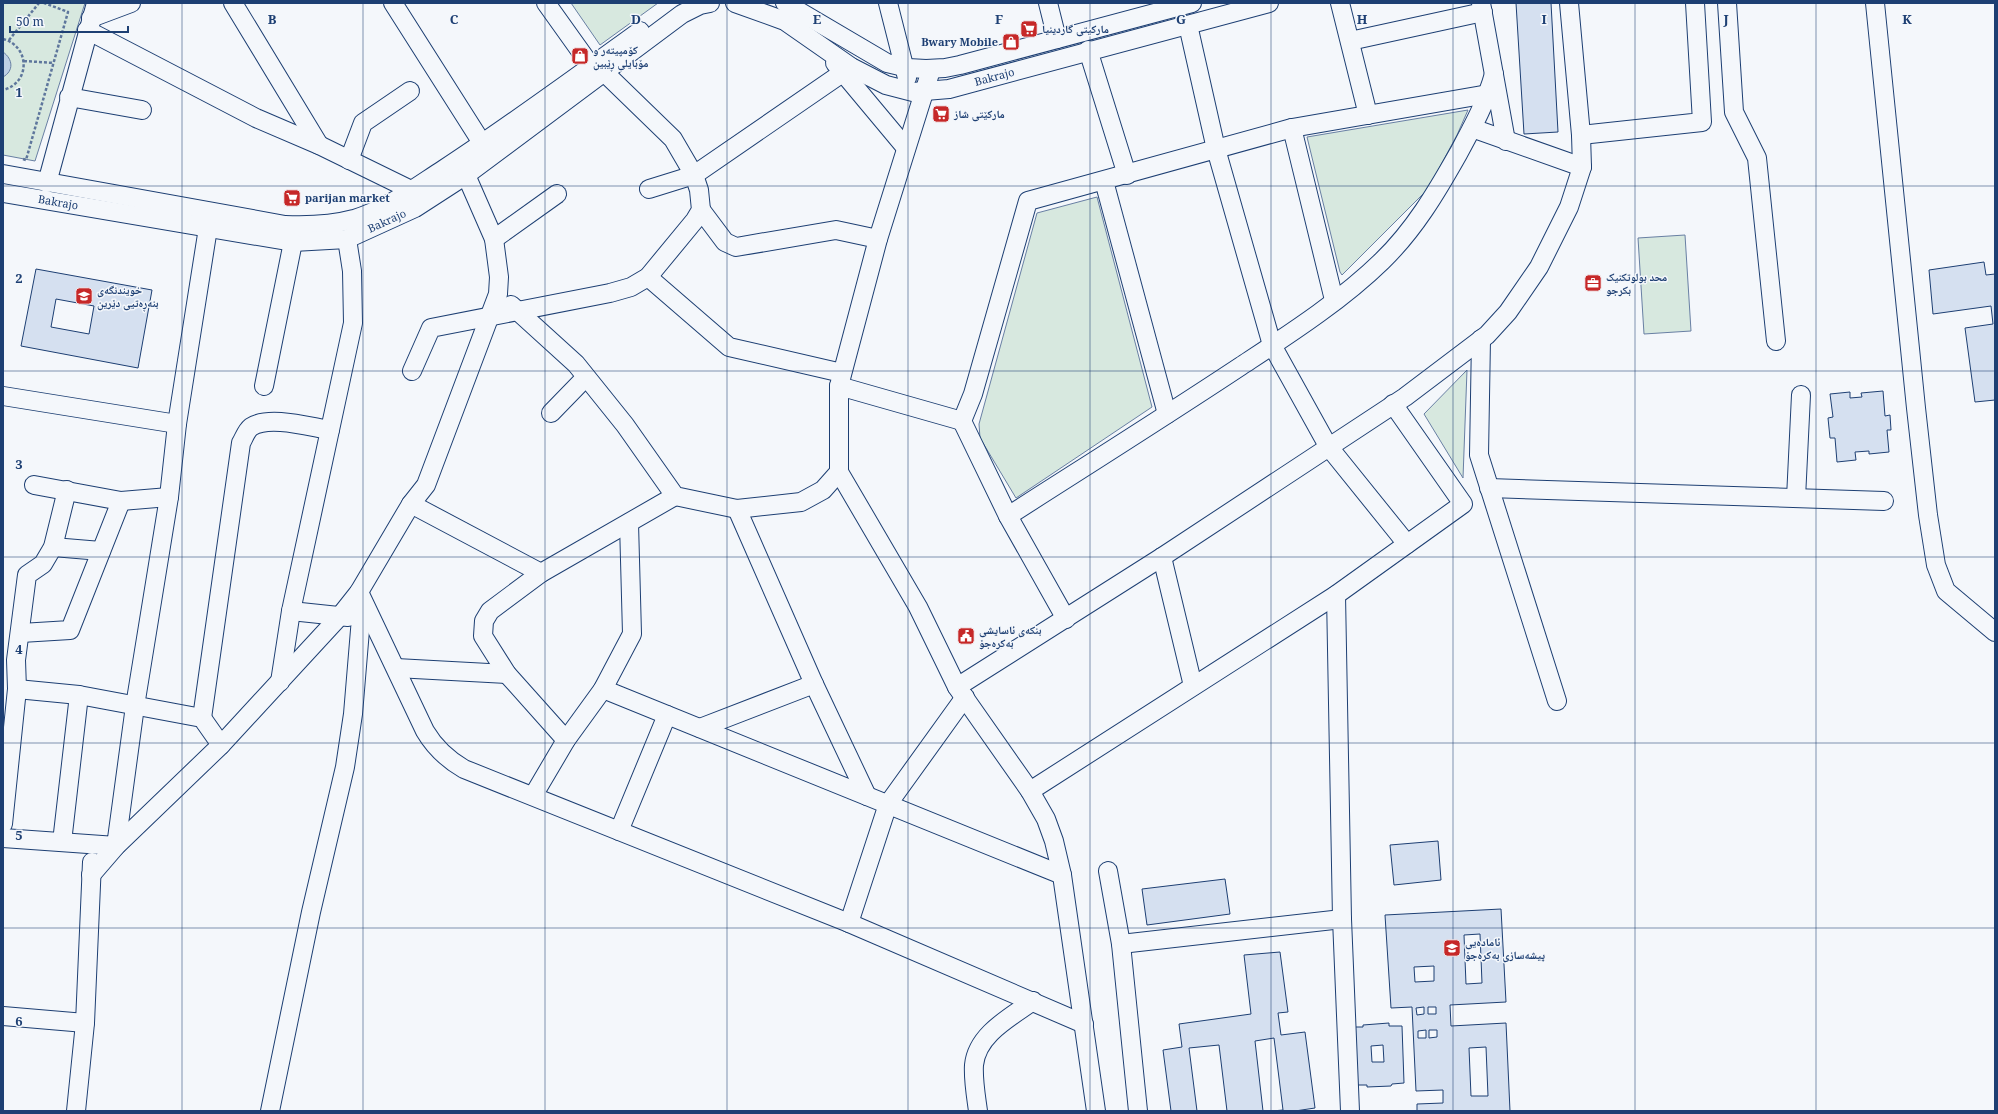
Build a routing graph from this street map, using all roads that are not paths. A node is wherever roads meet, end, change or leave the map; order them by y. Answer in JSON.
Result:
{"nodes":[{"id":1,"x":131,"y":3,"type":"edge"},
{"id":2,"x":233,"y":3,"type":"edge"},
{"id":3,"x":393,"y":3,"type":"edge"},
{"id":4,"x":546,"y":3,"type":"edge"},
{"id":5,"x":684,"y":3,"type":"edge"},
{"id":6,"x":710,"y":3,"type":"edge"},
{"id":7,"x":735,"y":3,"type":"edge"},
{"id":8,"x":785,"y":3,"type":"edge"},
{"id":9,"x":888,"y":3,"type":"edge"},
{"id":10,"x":1048,"y":3,"type":"edge"},
{"id":11,"x":1192,"y":3,"type":"edge"},
{"id":12,"x":1269,"y":3,"type":"edge"},
{"id":13,"x":1340,"y":3,"type":"edge"},
{"id":14,"x":1569,"y":3,"type":"edge"},
{"id":15,"x":1695,"y":3,"type":"edge"},
{"id":16,"x":1727,"y":3,"type":"edge"},
{"id":17,"x":1875,"y":3,"type":"edge"},
{"id":18,"x":1482,"y":7,"type":"edge"},
{"id":19,"x":1153,"y":8,"type":"edge"},
{"id":20,"x":91,"y":17,"type":"edge"},
{"id":21,"x":1188,"y":25,"type":"junction"},
{"id":22,"x":1057,"y":39,"type":"junction"},
{"id":23,"x":1350,"y":41,"type":"junction"},
{"id":24,"x":1088,"y":50,"type":"junction"},
{"id":25,"x":904,"y":68,"type":"junction"},
{"id":26,"x":598,"y":69,"type":"junction"},
{"id":27,"x":847,"y":70,"type":"junction"},
{"id":28,"x":931,"y":70,"type":"junction"},
{"id":29,"x":1494,"y":74,"type":"junction"},
{"id":30,"x":410,"y":91,"type":"dead end"},
{"id":31,"x":917,"y":91,"type":"junction"},
{"id":32,"x":1488,"y":94,"type":"junction"},
{"id":33,"x":69,"y":97,"type":"junction"},
{"id":34,"x":142,"y":110,"type":"dead end"},
{"id":35,"x":1368,"y":115,"type":"junction"},
{"id":36,"x":1292,"y":128,"type":"junction"},
{"id":37,"x":1472,"y":128,"type":"junction"},
{"id":38,"x":1581,"y":135,"type":"junction"},
{"id":39,"x":1506,"y":141,"type":"junction"},
{"id":40,"x":482,"y":144,"type":"junction"},
{"id":41,"x":319,"y":145,"type":"junction"},
{"id":42,"x":906,"y":148,"type":"junction"},
{"id":43,"x":1216,"y":149,"type":"junction"},
{"id":44,"x":348,"y":160,"type":"junction"},
{"id":45,"x":1582,"y":167,"type":"junction"},
{"id":46,"x":3,"y":174,"type":"edge"},
{"id":47,"x":466,"y":175,"type":"junction"},
{"id":48,"x":694,"y":175,"type":"junction"},
{"id":49,"x":1127,"y":175,"type":"junction"},
{"id":50,"x":1104,"y":181,"type":"junction"},
{"id":51,"x":47,"y":183,"type":"junction"},
{"id":52,"x":649,"y":189,"type":"dead end"},
{"id":53,"x":411,"y":190,"type":"junction"},
{"id":54,"x":3,"y":193,"type":"edge"},
{"id":55,"x":557,"y":194,"type":"dead end"},
{"id":56,"x":701,"y":210,"type":"junction"},
{"id":57,"x":208,"y":228,"type":"junction"},
{"id":58,"x":347,"y":239,"type":"junction"},
{"id":59,"x":494,"y":239,"type":"junction"},
{"id":60,"x":878,"y":239,"type":"junction"},
{"id":61,"x":293,"y":242,"type":"junction"},
{"id":62,"x":648,"y":277,"type":"junction"},
{"id":63,"x":498,"y":294,"type":"junction"},
{"id":64,"x":1334,"y":300,"type":"junction"},
{"id":65,"x":517,"y":310,"type":"junction"},
{"id":66,"x":491,"y":316,"type":"junction"},
{"id":67,"x":1481,"y":339,"type":"junction"},
{"id":68,"x":1776,"y":341,"type":"dead end"},
{"id":69,"x":1272,"y":345,"type":"junction"},
{"id":70,"x":412,"y":371,"type":"dead end"},
{"id":71,"x":586,"y":377,"type":"junction"},
{"id":72,"x":841,"y":379,"type":"junction"},
{"id":73,"x":264,"y":386,"type":"dead end"},
{"id":74,"x":1801,"y":395,"type":"dead end"},
{"id":75,"x":3,"y":396,"type":"edge"},
{"id":76,"x":1393,"y":404,"type":"junction"},
{"id":77,"x":551,"y":413,"type":"dead end"},
{"id":78,"x":1167,"y":414,"type":"junction"},
{"id":79,"x":962,"y":421,"type":"junction"},
{"id":80,"x":177,"y":424,"type":"junction"},
{"id":81,"x":330,"y":430,"type":"junction"},
{"id":82,"x":1328,"y":446,"type":"junction"},
{"id":83,"x":839,"y":472,"type":"junction"},
{"id":84,"x":34,"y":485,"type":"dead end"},
{"id":85,"x":1489,"y":488,"type":"junction"},
{"id":86,"x":67,"y":490,"type":"junction"},
{"id":87,"x":675,"y":496,"type":"junction"},
{"id":88,"x":170,"y":497,"type":"junction"},
{"id":89,"x":1796,"y":498,"type":"junction"},
{"id":90,"x":122,"y":501,"type":"junction"},
{"id":91,"x":1884,"y":501,"type":"dead end"},
{"id":92,"x":411,"y":504,"type":"junction"},
{"id":93,"x":737,"y":509,"type":"junction"},
{"id":94,"x":1008,"y":516,"type":"junction"},
{"id":95,"x":628,"y":523,"type":"junction"},
{"id":96,"x":1407,"y":544,"type":"junction"},
{"id":97,"x":53,"y":547,"type":"junction"},
{"id":98,"x":101,"y":550,"type":"junction"},
{"id":99,"x":1162,"y":557,"type":"junction"},
{"id":100,"x":541,"y":573,"type":"junction"},
{"id":101,"x":359,"y":592,"type":"junction"},
{"id":102,"x":1336,"y":595,"type":"junction"},
{"id":103,"x":291,"y":611,"type":"junction"},
{"id":104,"x":340,"y":616,"type":"junction"},
{"id":105,"x":367,"y":619,"type":"junction"},
{"id":106,"x":1066,"y":619,"type":"junction"},
{"id":107,"x":1995,"y":632,"type":"edge"},
{"id":108,"x":21,"y":633,"type":"junction"},
{"id":109,"x":10,"y":660,"type":"edge"},
{"id":110,"x":396,"y":668,"type":"junction"},
{"id":111,"x":507,"y":674,"type":"junction"},
{"id":112,"x":280,"y":682,"type":"junction"},
{"id":113,"x":814,"y":684,"type":"junction"},
{"id":114,"x":1193,"y":686,"type":"junction"},
{"id":115,"x":17,"y":689,"type":"junction"},
{"id":116,"x":603,"y":689,"type":"junction"},
{"id":117,"x":961,"y":692,"type":"junction"},
{"id":118,"x":78,"y":695,"type":"junction"},
{"id":119,"x":1557,"y":701,"type":"dead end"},
{"id":120,"x":135,"y":706,"type":"junction"},
{"id":121,"x":667,"y":715,"type":"junction"},
{"id":122,"x":202,"y":718,"type":"junction"},
{"id":123,"x":700,"y":728,"type":"junction"},
{"id":124,"x":566,"y":740,"type":"junction"},
{"id":125,"x":221,"y":745,"type":"junction"},
{"id":126,"x":1030,"y":790,"type":"junction"},
{"id":127,"x":533,"y":796,"type":"junction"},
{"id":128,"x":867,"y":796,"type":"junction"},
{"id":129,"x":888,"y":804,"type":"junction"},
{"id":130,"x":3,"y":824,"type":"edge"},
{"id":131,"x":619,"y":831,"type":"junction"},
{"id":132,"x":3,"y":838,"type":"edge"},
{"id":133,"x":62,"y":842,"type":"junction"},
{"id":134,"x":94,"y":844,"type":"junction"},
{"id":135,"x":116,"y":846,"type":"junction"},
{"id":136,"x":1108,"y":870,"type":"dead end"},
{"id":137,"x":92,"y":875,"type":"junction"},
{"id":138,"x":1062,"y":875,"type":"junction"},
{"id":139,"x":1342,"y":919,"type":"junction"},
{"id":140,"x":849,"y":924,"type":"junction"},
{"id":141,"x":1121,"y":944,"type":"junction"},
{"id":142,"x":1033,"y":1001,"type":"junction"},
{"id":143,"x":3,"y":1016,"type":"edge"},
{"id":144,"x":85,"y":1023,"type":"junction"},
{"id":145,"x":1084,"y":1024,"type":"junction"},
{"id":146,"x":76,"y":1111,"type":"edge"},
{"id":147,"x":270,"y":1111,"type":"edge"},
{"id":148,"x":978,"y":1111,"type":"edge"},
{"id":149,"x":1096,"y":1111,"type":"edge"},
{"id":150,"x":1138,"y":1111,"type":"edge"},
{"id":151,"x":1350,"y":1111,"type":"edge"}],
"edges":[{"from":1,"to":20,"type":"street"},
{"from":2,"to":41,"type":"street"},
{"from":3,"to":40,"type":"street"},
{"from":4,"to":26,"type":"street"},
{"from":5,"to":26,"type":"street","name":"Bakrajo"},
{"from":6,"to":26,"type":"street","name":"Bakrajo"},
{"from":7,"to":27,"type":"street","name":"Bakrajo"},
{"from":8,"to":25,"type":"street","name":"Bakrajo"},
{"from":9,"to":25,"type":"street"},
{"from":10,"to":22,"type":"street"},
{"from":11,"to":19,"type":"street","name":"Bakrajo"},
{"from":12,"to":21,"type":"street","name":"Bakrajo"},
{"from":13,"to":23,"type":"street"},
{"from":14,"to":38,"type":"street"},
{"from":15,"to":38,"type":"street"},
{"from":16,"to":68,"type":"street"},
{"from":17,"to":107,"type":"street"},
{"from":18,"to":23,"type":"street"},
{"from":18,"to":29,"type":"street"},
{"from":19,"to":22,"type":"street","name":"Bakrajo"},
{"from":20,"to":33,"type":"street"},
{"from":20,"to":41,"type":"street"},
{"from":21,"to":24,"type":"street","name":"Bakrajo"},
{"from":21,"to":43,"type":"street"},
{"from":22,"to":28,"type":"street","name":"Bakrajo"},
{"from":23,"to":35,"type":"street"},
{"from":24,"to":31,"type":"street","name":"Bakrajo"},
{"from":24,"to":49,"type":"street"},
{"from":25,"to":28,"type":"street","name":"Bakrajo"},
{"from":25,"to":31,"type":"street"},
{"from":26,"to":40,"type":"street","name":"Bakrajo"},
{"from":26,"to":47,"type":"street","name":"Bakrajo"},
{"from":26,"to":48,"type":"street"},
{"from":27,"to":31,"type":"street","name":"Bakrajo"},
{"from":27,"to":42,"type":"street"},
{"from":27,"to":48,"type":"street"},
{"from":28,"to":31,"type":"street"},
{"from":29,"to":32,"type":"street"},
{"from":29,"to":39,"type":"street"},
{"from":30,"to":44,"type":"street"},
{"from":31,"to":42,"type":"street"},
{"from":32,"to":35,"type":"street"},
{"from":32,"to":37,"type":"street"},
{"from":33,"to":34,"type":"street"},
{"from":33,"to":51,"type":"street"},
{"from":35,"to":36,"type":"street"},
{"from":36,"to":43,"type":"street"},
{"from":36,"to":64,"type":"street"},
{"from":37,"to":39,"type":"street"},
{"from":37,"to":64,"type":"street"},
{"from":38,"to":45,"type":"street"},
{"from":39,"to":45,"type":"street"},
{"from":40,"to":53,"type":"street","name":"Bakrajo"},
{"from":41,"to":44,"type":"street"},
{"from":42,"to":60,"type":"street"},
{"from":43,"to":49,"type":"street"},
{"from":43,"to":69,"type":"street"},
{"from":44,"to":53,"type":"street"},
{"from":45,"to":67,"type":"street"},
{"from":46,"to":51,"type":"street","name":"Bakrajo"},
{"from":47,"to":58,"type":"street","name":"Bakrajo"},
{"from":47,"to":59,"type":"street"},
{"from":48,"to":52,"type":"street"},
{"from":48,"to":56,"type":"street"},
{"from":49,"to":50,"type":"street"},
{"from":50,"to":78,"type":"street"},
{"from":50,"to":79,"type":"street"},
{"from":51,"to":53,"type":"street","name":"Bakrajo"},
{"from":54,"to":57,"type":"street","name":"Bakrajo"},
{"from":55,"to":59,"type":"street"},
{"from":56,"to":60,"type":"street"},
{"from":56,"to":62,"type":"street"},
{"from":57,"to":61,"type":"street","name":"Bakrajo"},
{"from":57,"to":80,"type":"street"},
{"from":58,"to":61,"type":"street","name":"Bakrajo"},
{"from":58,"to":81,"type":"street"},
{"from":59,"to":63,"type":"street"},
{"from":60,"to":72,"type":"street"},
{"from":61,"to":73,"type":"street"},
{"from":62,"to":65,"type":"street"},
{"from":62,"to":72,"type":"street"},
{"from":63,"to":65,"type":"street"},
{"from":63,"to":66,"type":"street"},
{"from":64,"to":69,"type":"street"},
{"from":65,"to":66,"type":"street"},
{"from":65,"to":71,"type":"street"},
{"from":66,"to":70,"type":"street"},
{"from":66,"to":92,"type":"street"},
{"from":67,"to":76,"type":"street"},
{"from":67,"to":85,"type":"street"},
{"from":69,"to":78,"type":"street"},
{"from":69,"to":82,"type":"street"},
{"from":71,"to":77,"type":"street"},
{"from":71,"to":87,"type":"street"},
{"from":72,"to":79,"type":"street"},
{"from":72,"to":83,"type":"street"},
{"from":74,"to":89,"type":"street"},
{"from":75,"to":80,"type":"street"},
{"from":76,"to":82,"type":"street"},
{"from":76,"to":96,"type":"street"},
{"from":78,"to":94,"type":"street"},
{"from":79,"to":94,"type":"street"},
{"from":80,"to":88,"type":"street"},
{"from":81,"to":103,"type":"street"},
{"from":81,"to":122,"type":"street"},
{"from":82,"to":96,"type":"street"},
{"from":82,"to":99,"type":"street"},
{"from":83,"to":93,"type":"street"},
{"from":83,"to":117,"type":"street"},
{"from":84,"to":86,"type":"street"},
{"from":85,"to":89,"type":"street"},
{"from":85,"to":119,"type":"street"},
{"from":86,"to":90,"type":"street"},
{"from":86,"to":97,"type":"street"},
{"from":87,"to":93,"type":"street"},
{"from":87,"to":95,"type":"street"},
{"from":88,"to":90,"type":"street"},
{"from":88,"to":120,"type":"street"},
{"from":89,"to":91,"type":"street"},
{"from":90,"to":98,"type":"street"},
{"from":92,"to":100,"type":"street"},
{"from":92,"to":101,"type":"street"},
{"from":93,"to":113,"type":"street"},
{"from":94,"to":106,"type":"street"},
{"from":95,"to":100,"type":"street"},
{"from":95,"to":116,"type":"street"},
{"from":96,"to":102,"type":"street"},
{"from":97,"to":98,"type":"street"},
{"from":97,"to":108,"type":"street"},
{"from":98,"to":108,"type":"street"},
{"from":99,"to":106,"type":"street"},
{"from":99,"to":114,"type":"street"},
{"from":100,"to":111,"type":"street"},
{"from":101,"to":104,"type":"street"},
{"from":101,"to":105,"type":"street"},
{"from":102,"to":114,"type":"street"},
{"from":102,"to":139,"type":"street"},
{"from":103,"to":104,"type":"street"},
{"from":103,"to":112,"type":"street"},
{"from":104,"to":105,"type":"street"},
{"from":104,"to":112,"type":"street"},
{"from":105,"to":110,"type":"street"},
{"from":105,"to":147,"type":"street"},
{"from":106,"to":117,"type":"street"},
{"from":108,"to":109,"type":"street"},
{"from":109,"to":115,"type":"street"},
{"from":110,"to":111,"type":"street"},
{"from":110,"to":127,"type":"street"},
{"from":111,"to":124,"type":"street"},
{"from":112,"to":125,"type":"street"},
{"from":113,"to":123,"type":"street"},
{"from":113,"to":128,"type":"street"},
{"from":114,"to":126,"type":"street"},
{"from":115,"to":118,"type":"street"},
{"from":115,"to":130,"type":"street"},
{"from":116,"to":121,"type":"street"},
{"from":116,"to":124,"type":"street"},
{"from":117,"to":126,"type":"street"},
{"from":117,"to":129,"type":"street"},
{"from":118,"to":120,"type":"street"},
{"from":118,"to":133,"type":"street"},
{"from":120,"to":122,"type":"street"},
{"from":120,"to":135,"type":"street"},
{"from":121,"to":123,"type":"street"},
{"from":121,"to":131,"type":"street"},
{"from":122,"to":125,"type":"street"},
{"from":123,"to":128,"type":"street"},
{"from":124,"to":127,"type":"street"},
{"from":125,"to":135,"type":"street"},
{"from":126,"to":138,"type":"street"},
{"from":127,"to":131,"type":"street"},
{"from":128,"to":129,"type":"street"},
{"from":129,"to":138,"type":"street"},
{"from":129,"to":140,"type":"street"},
{"from":131,"to":140,"type":"street"},
{"from":132,"to":133,"type":"street"},
{"from":133,"to":134,"type":"street"},
{"from":134,"to":135,"type":"street"},
{"from":134,"to":137,"type":"street"},
{"from":135,"to":137,"type":"street"},
{"from":136,"to":141,"type":"street"},
{"from":137,"to":144,"type":"street"},
{"from":138,"to":145,"type":"street"},
{"from":139,"to":141,"type":"street"},
{"from":139,"to":151,"type":"street"},
{"from":140,"to":142,"type":"street"},
{"from":141,"to":150,"type":"street"},
{"from":142,"to":145,"type":"street"},
{"from":142,"to":148,"type":"street"},
{"from":143,"to":144,"type":"street"},
{"from":144,"to":146,"type":"street"},
{"from":145,"to":149,"type":"street"}]}
